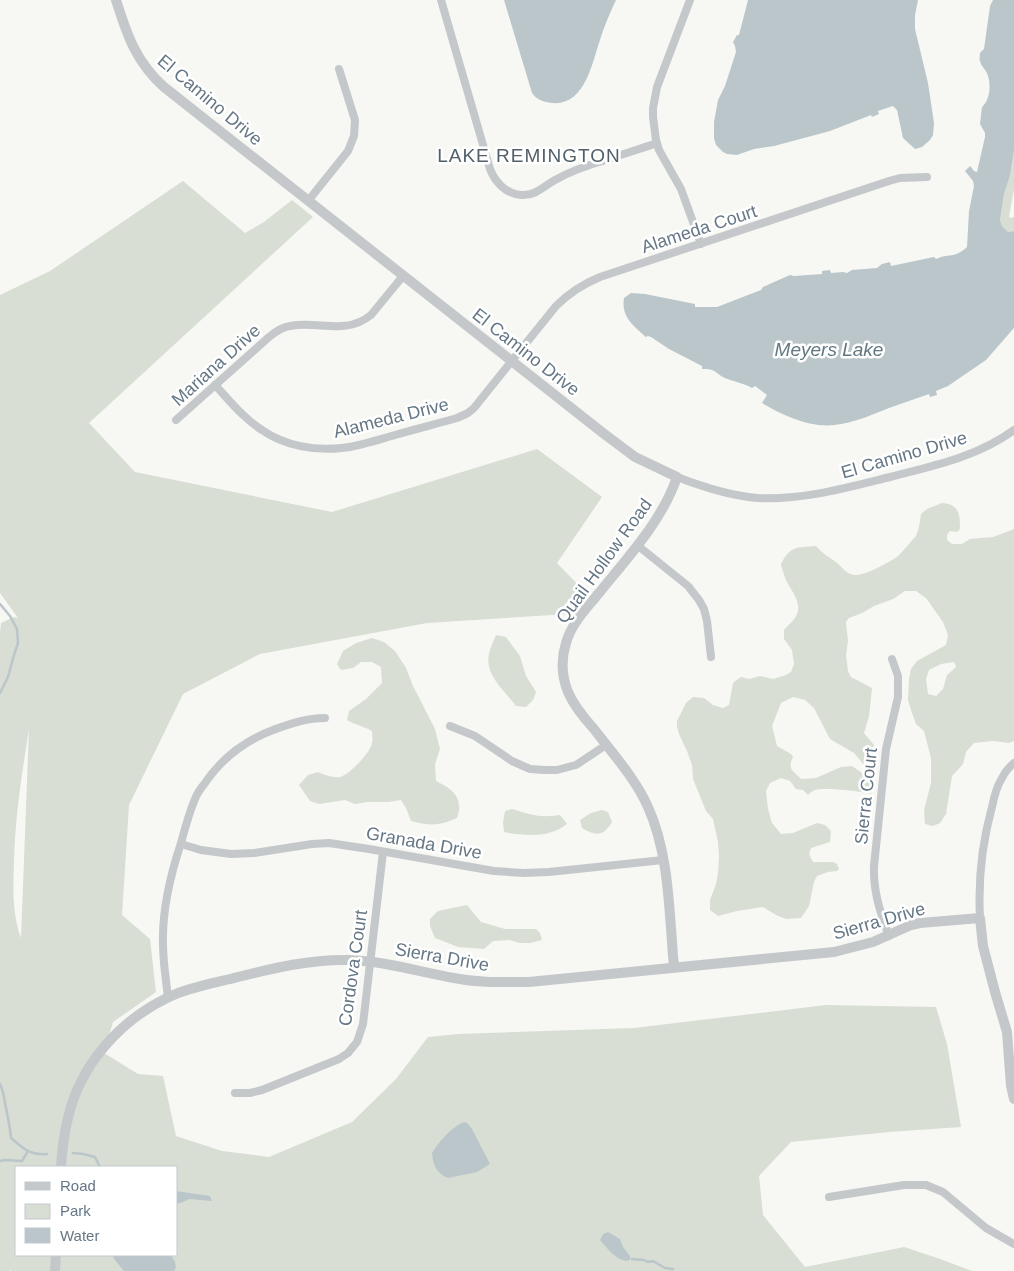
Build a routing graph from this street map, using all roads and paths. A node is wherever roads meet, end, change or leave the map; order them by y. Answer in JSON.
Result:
{"nodes":[{"id":1,"x":116,"y":0,"type":"edge"},
{"id":2,"x":441,"y":0,"type":"edge"},
{"id":3,"x":690,"y":0,"type":"edge"},
{"id":4,"x":339,"y":69,"type":"dead end"},
{"id":5,"x":657,"y":143,"type":"junction"},
{"id":6,"x":927,"y":177,"type":"dead end"},
{"id":7,"x":308,"y":201,"type":"junction"},
{"id":8,"x":701,"y":244,"type":"junction"},
{"id":9,"x":403,"y":276,"type":"junction"},
{"id":10,"x":512,"y":361,"type":"junction"},
{"id":11,"x":216,"y":385,"type":"junction"},
{"id":12,"x":176,"y":420,"type":"dead end"},
{"id":13,"x":1014,"y":430,"type":"edge"},
{"id":14,"x":677,"y":477,"type":"junction"},
{"id":15,"x":637,"y":545,"type":"junction"},
{"id":16,"x":711,"y":657,"type":"dead end"},
{"id":17,"x":892,"y":660,"type":"dead end"},
{"id":18,"x":325,"y":718,"type":"dead end"},
{"id":19,"x":450,"y":726,"type":"dead end"},
{"id":20,"x":606,"y":745,"type":"junction"},
{"id":21,"x":1014,"y":763,"type":"edge"},
{"id":22,"x":181,"y":844,"type":"junction"},
{"id":23,"x":383,"y":852,"type":"junction"},
{"id":24,"x":663,"y":860,"type":"junction"},
{"id":25,"x":980,"y":918,"type":"junction"},
{"id":26,"x":889,"y":936,"type":"junction"},
{"id":27,"x":370,"y":961,"type":"junction"},
{"id":28,"x":674,"y":967,"type":"junction"},
{"id":29,"x":168,"y":998,"type":"junction"},
{"id":30,"x":235,"y":1093,"type":"dead end"},
{"id":31,"x":1014,"y":1099,"type":"edge"},
{"id":32,"x":61,"y":1166,"type":"edge"},
{"id":33,"x":829,"y":1197,"type":"dead end"},
{"id":34,"x":1014,"y":1244,"type":"edge"},
{"id":35,"x":56,"y":1256,"type":"edge"},
{"id":36,"x":55,"y":1271,"type":"edge"}],
"edges":[{"from":1,"to":7,"type":"street","name":"El Camino Drive"},
{"from":2,"to":5,"type":"street"},
{"from":3,"to":5,"type":"street"},
{"from":4,"to":7,"type":"street"},
{"from":5,"to":8,"type":"street"},
{"from":6,"to":8,"type":"street","name":"Alameda Court"},
{"from":7,"to":9,"type":"street","name":"El Camino Drive"},
{"from":8,"to":10,"type":"street","name":"Alameda Court"},
{"from":9,"to":10,"type":"street","name":"El Camino Drive"},
{"from":9,"to":11,"type":"street","name":"Mariana Drive"},
{"from":10,"to":11,"type":"street","name":"Alameda Drive"},
{"from":10,"to":14,"type":"street","name":"El Camino Drive"},
{"from":11,"to":12,"type":"street","name":"Mariana Drive"},
{"from":13,"to":14,"type":"street","name":"El Camino Drive"},
{"from":14,"to":15,"type":"street","name":"Quail Hollow Road"},
{"from":15,"to":16,"type":"street"},
{"from":15,"to":20,"type":"street","name":"Quail Hollow Road"},
{"from":17,"to":26,"type":"street","name":"Sierra Court"},
{"from":18,"to":22,"type":"street"},
{"from":19,"to":20,"type":"street"},
{"from":20,"to":24,"type":"street","name":"Quail Hollow Road"},
{"from":21,"to":25,"type":"street"},
{"from":22,"to":23,"type":"street","name":"Granada Drive"},
{"from":22,"to":29,"type":"street"},
{"from":23,"to":24,"type":"street","name":"Granada Drive"},
{"from":23,"to":27,"type":"street","name":"Cordova Court"},
{"from":24,"to":28,"type":"street","name":"Quail Hollow Road"},
{"from":25,"to":26,"type":"street","name":"Sierra Drive"},
{"from":25,"to":31,"type":"street"},
{"from":26,"to":28,"type":"street","name":"Sierra Drive"},
{"from":27,"to":28,"type":"street","name":"Sierra Drive"},
{"from":27,"to":29,"type":"street","name":"Sierra Drive"},
{"from":27,"to":30,"type":"street","name":"Cordova Court"},
{"from":29,"to":32,"type":"street","name":"Sierra Drive"},
{"from":33,"to":34,"type":"street"},
{"from":35,"to":36,"type":"street"}]}
